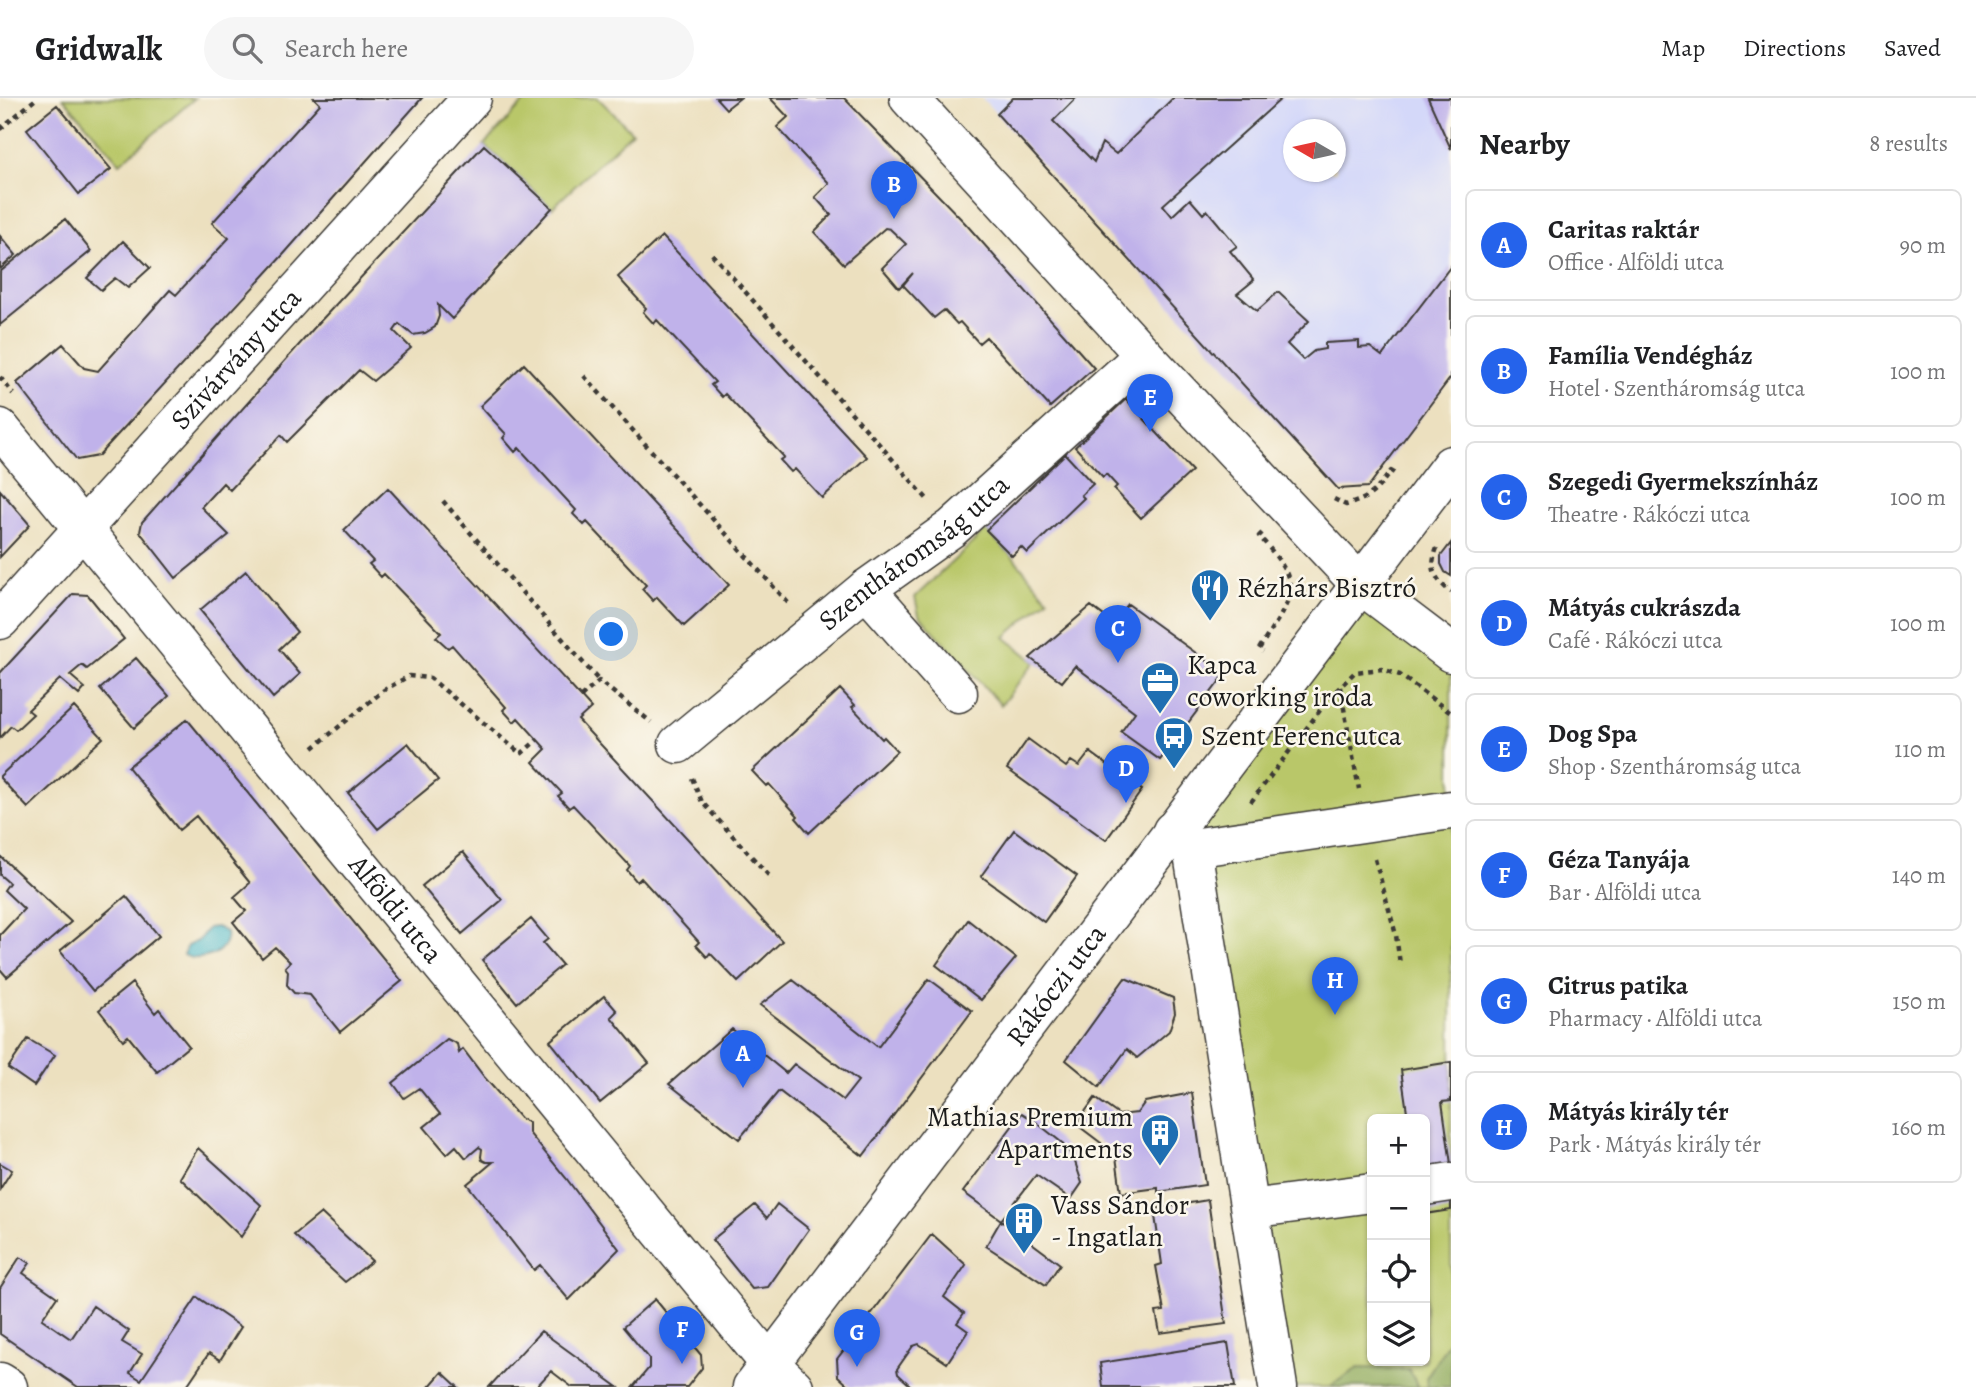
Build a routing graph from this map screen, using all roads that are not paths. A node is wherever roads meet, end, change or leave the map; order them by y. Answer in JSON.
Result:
{"nodes":[{"id":1,"x":472,"y":98,"type":"edge"},
{"id":2,"x":909,"y":98,"type":"edge"},
{"id":3,"x":1144,"y":355,"type":"junction"},
{"id":4,"x":0,"y":428,"type":"edge"},
{"id":5,"x":1451,"y":465,"type":"edge"},
{"id":6,"x":83,"y":529,"type":"junction"},
{"id":7,"x":1360,"y":584,"type":"junction"},
{"id":8,"x":866,"y":589,"type":"junction"},
{"id":9,"x":0,"y":620,"type":"edge"},
{"id":10,"x":1451,"y":653,"type":"edge"},
{"id":11,"x":958,"y":693,"type":"dead end"},
{"id":12,"x":678,"y":744,"type":"dead end"},
{"id":13,"x":1451,"y":810,"type":"edge"},
{"id":14,"x":1182,"y":839,"type":"junction"},
{"id":15,"x":1451,"y":1182,"type":"edge"},
{"id":16,"x":1430,"y":1185,"type":"edge"},
{"id":17,"x":1367,"y":1194,"type":"edge"},
{"id":18,"x":1250,"y":1209,"type":"junction"},
{"id":19,"x":772,"y":1379,"type":"edge"},
{"id":20,"x":0,"y":1382,"type":"edge"},
{"id":21,"x":8,"y":1387,"type":"edge"},
{"id":22,"x":1278,"y":1387,"type":"edge"}],
"edges":[{"from":1,"to":6,"type":"street","name":"Szivárvány utca"},
{"from":2,"to":3,"type":"street"},
{"from":3,"to":7,"type":"street"},
{"from":3,"to":8,"type":"street","name":"Szentháromság utca"},
{"from":4,"to":6,"type":"street","name":"Alföldi utca"},
{"from":5,"to":7,"type":"street"},
{"from":6,"to":9,"type":"street","name":"Szivárvány utca"},
{"from":6,"to":19,"type":"street","name":"Alföldi utca"},
{"from":7,"to":10,"type":"street"},
{"from":7,"to":14,"type":"street","name":"Rákóczi utca"},
{"from":8,"to":11,"type":"street"},
{"from":8,"to":12,"type":"street","name":"Szentháromság utca"},
{"from":13,"to":14,"type":"street"},
{"from":14,"to":18,"type":"street"},
{"from":14,"to":19,"type":"street","name":"Rákóczi utca"},
{"from":15,"to":16,"type":"street"},
{"from":17,"to":18,"type":"street"},
{"from":18,"to":22,"type":"street"},
{"from":20,"to":21,"type":"street"}]}
